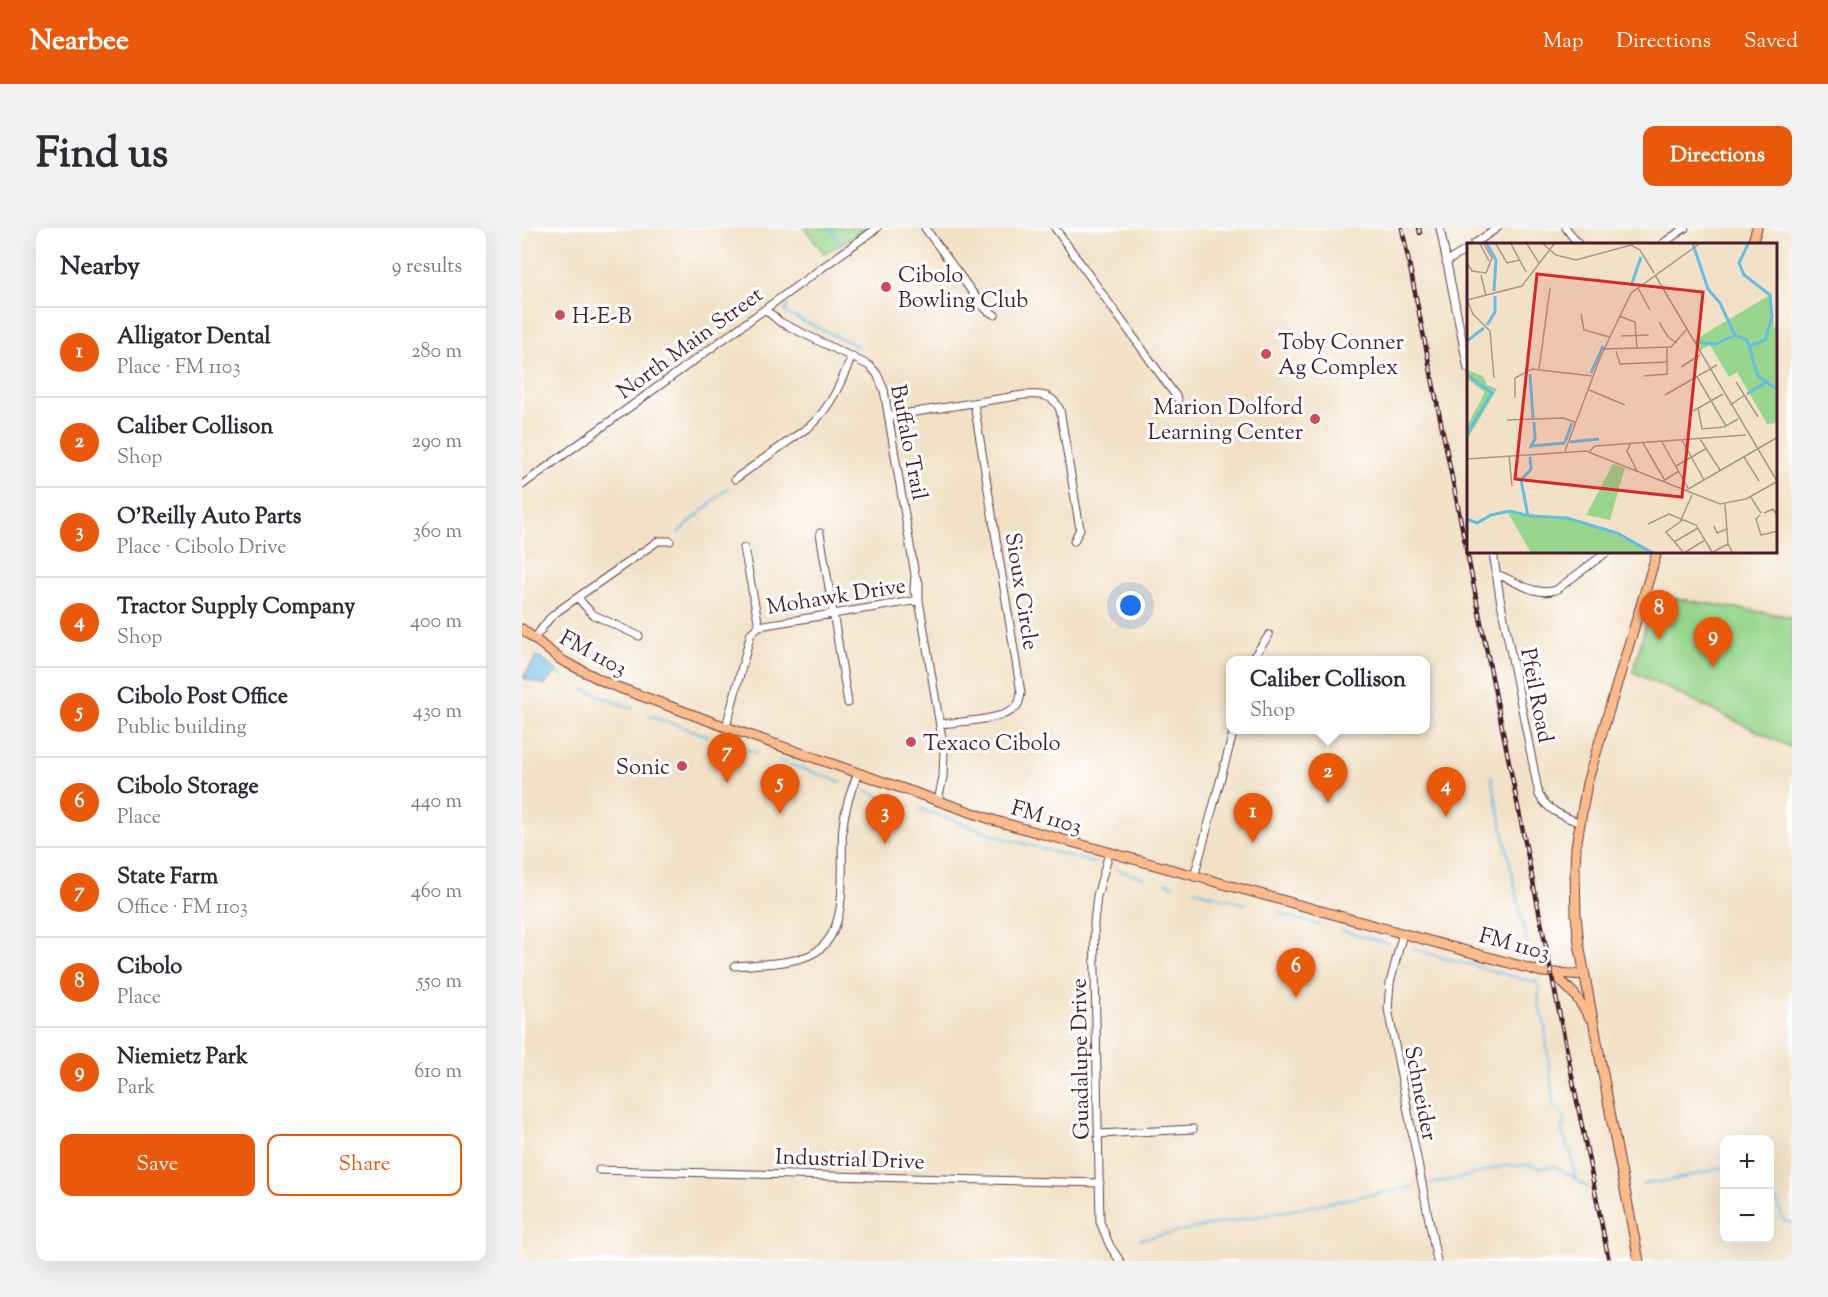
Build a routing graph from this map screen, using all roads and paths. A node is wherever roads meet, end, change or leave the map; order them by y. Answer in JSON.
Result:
{"nodes":[{"id":1,"x":877,"y":228,"type":"edge"},
{"id":2,"x":925,"y":228,"type":"edge"},
{"id":3,"x":1055,"y":228,"type":"edge"},
{"id":4,"x":1440,"y":228,"type":"edge"},
{"id":5,"x":1497,"y":228,"type":"edge"},
{"id":6,"x":1566,"y":228,"type":"edge"},
{"id":7,"x":1685,"y":228,"type":"edge"},
{"id":8,"x":1757,"y":228,"type":"edge"},
{"id":9,"x":1475,"y":243,"type":"edge"},
{"id":10,"x":1577,"y":243,"type":"edge"},
{"id":11,"x":1663,"y":243,"type":"edge"},
{"id":12,"x":1752,"y":243,"type":"edge"},
{"id":13,"x":1467,"y":250,"type":"edge"},
{"id":14,"x":1446,"y":262,"type":"junction"},
{"id":15,"x":765,"y":309,"type":"junction"},
{"id":16,"x":995,"y":315,"type":"dead end"},
{"id":17,"x":852,"y":356,"type":"junction"},
{"id":18,"x":1467,"y":364,"type":"edge"},
{"id":19,"x":1178,"y":399,"type":"dead end"},
{"id":20,"x":974,"y":403,"type":"junction"},
{"id":21,"x":890,"y":416,"type":"junction"},
{"id":22,"x":735,"y":479,"type":"dead end"},
{"id":23,"x":522,"y":485,"type":"edge"},
{"id":24,"x":820,"y":533,"type":"dead end"},
{"id":25,"x":670,"y":541,"type":"dead end"},
{"id":26,"x":1074,"y":541,"type":"dead end"},
{"id":27,"x":744,"y":548,"type":"dead end"},
{"id":28,"x":1494,"y":554,"type":"edge"},
{"id":29,"x":1604,"y":554,"type":"edge"},
{"id":30,"x":1656,"y":554,"type":"edge"},
{"id":31,"x":1496,"y":574,"type":"junction"},
{"id":32,"x":578,"y":598,"type":"junction"},
{"id":33,"x":919,"y":600,"type":"junction"},
{"id":34,"x":834,"y":614,"type":"junction"},
{"id":35,"x":759,"y":626,"type":"junction"},
{"id":36,"x":522,"y":629,"type":"edge"},
{"id":37,"x":1269,"y":635,"type":"dead end"},
{"id":38,"x":639,"y":636,"type":"dead end"},
{"id":39,"x":534,"y":639,"type":"junction"},
{"id":40,"x":1254,"y":656,"type":"edge"},
{"id":41,"x":848,"y":703,"type":"dead end"},
{"id":42,"x":940,"y":724,"type":"junction"},
{"id":43,"x":726,"y":727,"type":"junction"},
{"id":44,"x":1233,"y":734,"type":"edge"},
{"id":45,"x":858,"y":773,"type":"junction"},
{"id":46,"x":938,"y":801,"type":"junction"},
{"id":47,"x":1580,"y":823,"type":"junction"},
{"id":48,"x":1109,"y":854,"type":"junction"},
{"id":49,"x":1194,"y":877,"type":"junction"},
{"id":50,"x":1403,"y":933,"type":"junction"},
{"id":51,"x":735,"y":966,"type":"dead end"},
{"id":52,"x":1554,"y":974,"type":"junction"},
{"id":53,"x":1585,"y":975,"type":"junction"},
{"id":54,"x":1594,"y":1027,"type":"junction"},
{"id":55,"x":1193,"y":1129,"type":"dead end"},
{"id":56,"x":1099,"y":1134,"type":"junction"},
{"id":57,"x":599,"y":1170,"type":"dead end"},
{"id":58,"x":1100,"y":1183,"type":"junction"},
{"id":59,"x":1120,"y":1261,"type":"edge"},
{"id":60,"x":1437,"y":1261,"type":"edge"},
{"id":61,"x":1640,"y":1261,"type":"edge"}],
"edges":[{"from":1,"to":15,"type":"street","name":"North Main Street"},
{"from":2,"to":16,"type":"street"},
{"from":3,"to":19,"type":"street"},
{"from":4,"to":14,"type":"street"},
{"from":5,"to":9,"type":"street"},
{"from":6,"to":10,"type":"street"},
{"from":7,"to":11,"type":"street"},
{"from":8,"to":12,"type":"main road"},
{"from":13,"to":14,"type":"street"},
{"from":14,"to":18,"type":"street"},
{"from":15,"to":17,"type":"street","name":"Buffalo Trail"},
{"from":15,"to":23,"type":"street","name":"North Main Street"},
{"from":17,"to":21,"type":"street","name":"Buffalo Trail"},
{"from":17,"to":22,"type":"street"},
{"from":20,"to":21,"type":"street"},
{"from":20,"to":26,"type":"street"},
{"from":20,"to":42,"type":"street","name":"Sioux Circle"},
{"from":21,"to":33,"type":"street","name":"Buffalo Trail"},
{"from":24,"to":34,"type":"street"},
{"from":25,"to":32,"type":"street"},
{"from":27,"to":35,"type":"street"},
{"from":28,"to":31,"type":"street","name":"Pfeil Road"},
{"from":29,"to":31,"type":"street"},
{"from":30,"to":47,"type":"main road"},
{"from":31,"to":47,"type":"street","name":"Pfeil Road"},
{"from":32,"to":38,"type":"street"},
{"from":32,"to":39,"type":"street"},
{"from":33,"to":34,"type":"street","name":"Mohawk Drive"},
{"from":33,"to":42,"type":"street","name":"Buffalo Trail"},
{"from":34,"to":35,"type":"street","name":"Mohawk Drive"},
{"from":34,"to":41,"type":"street"},
{"from":35,"to":43,"type":"street","name":"Mohawk Drive"},
{"from":36,"to":39,"type":"main road","name":"FM 1103","number":"FM 1103"},
{"from":37,"to":40,"type":"street"},
{"from":39,"to":43,"type":"main road","name":"FM 1103","number":"FM 1103"},
{"from":42,"to":46,"type":"street","name":"Buffalo Trail"},
{"from":43,"to":45,"type":"main road","name":"FM 1103","number":"FM 1103"},
{"from":44,"to":49,"type":"street"},
{"from":45,"to":46,"type":"main road","name":"FM 1103","number":"FM 1103"},
{"from":45,"to":51,"type":"street"},
{"from":46,"to":48,"type":"main road","name":"FM 1103","number":"FM 1103"},
{"from":47,"to":53,"type":"main road"},
{"from":48,"to":49,"type":"main road","name":"FM 1103","number":"FM 1103"},
{"from":48,"to":56,"type":"street","name":"Guadalupe Drive"},
{"from":49,"to":50,"type":"main road","name":"FM 1103","number":"FM 1103"},
{"from":50,"to":52,"type":"main road","name":"FM 1103","number":"FM 1103"},
{"from":50,"to":60,"type":"street","name":"Schneider"},
{"from":52,"to":53,"type":"main road","name":"FM 1103","number":"FM 1103"},
{"from":52,"to":54,"type":"main road"},
{"from":53,"to":54,"type":"main road"},
{"from":54,"to":61,"type":"main road"},
{"from":55,"to":56,"type":"street"},
{"from":56,"to":58,"type":"street","name":"Guadalupe Drive"},
{"from":57,"to":58,"type":"street","name":"Industrial Drive"},
{"from":58,"to":59,"type":"street","name":"Guadalupe Drive"}]}
